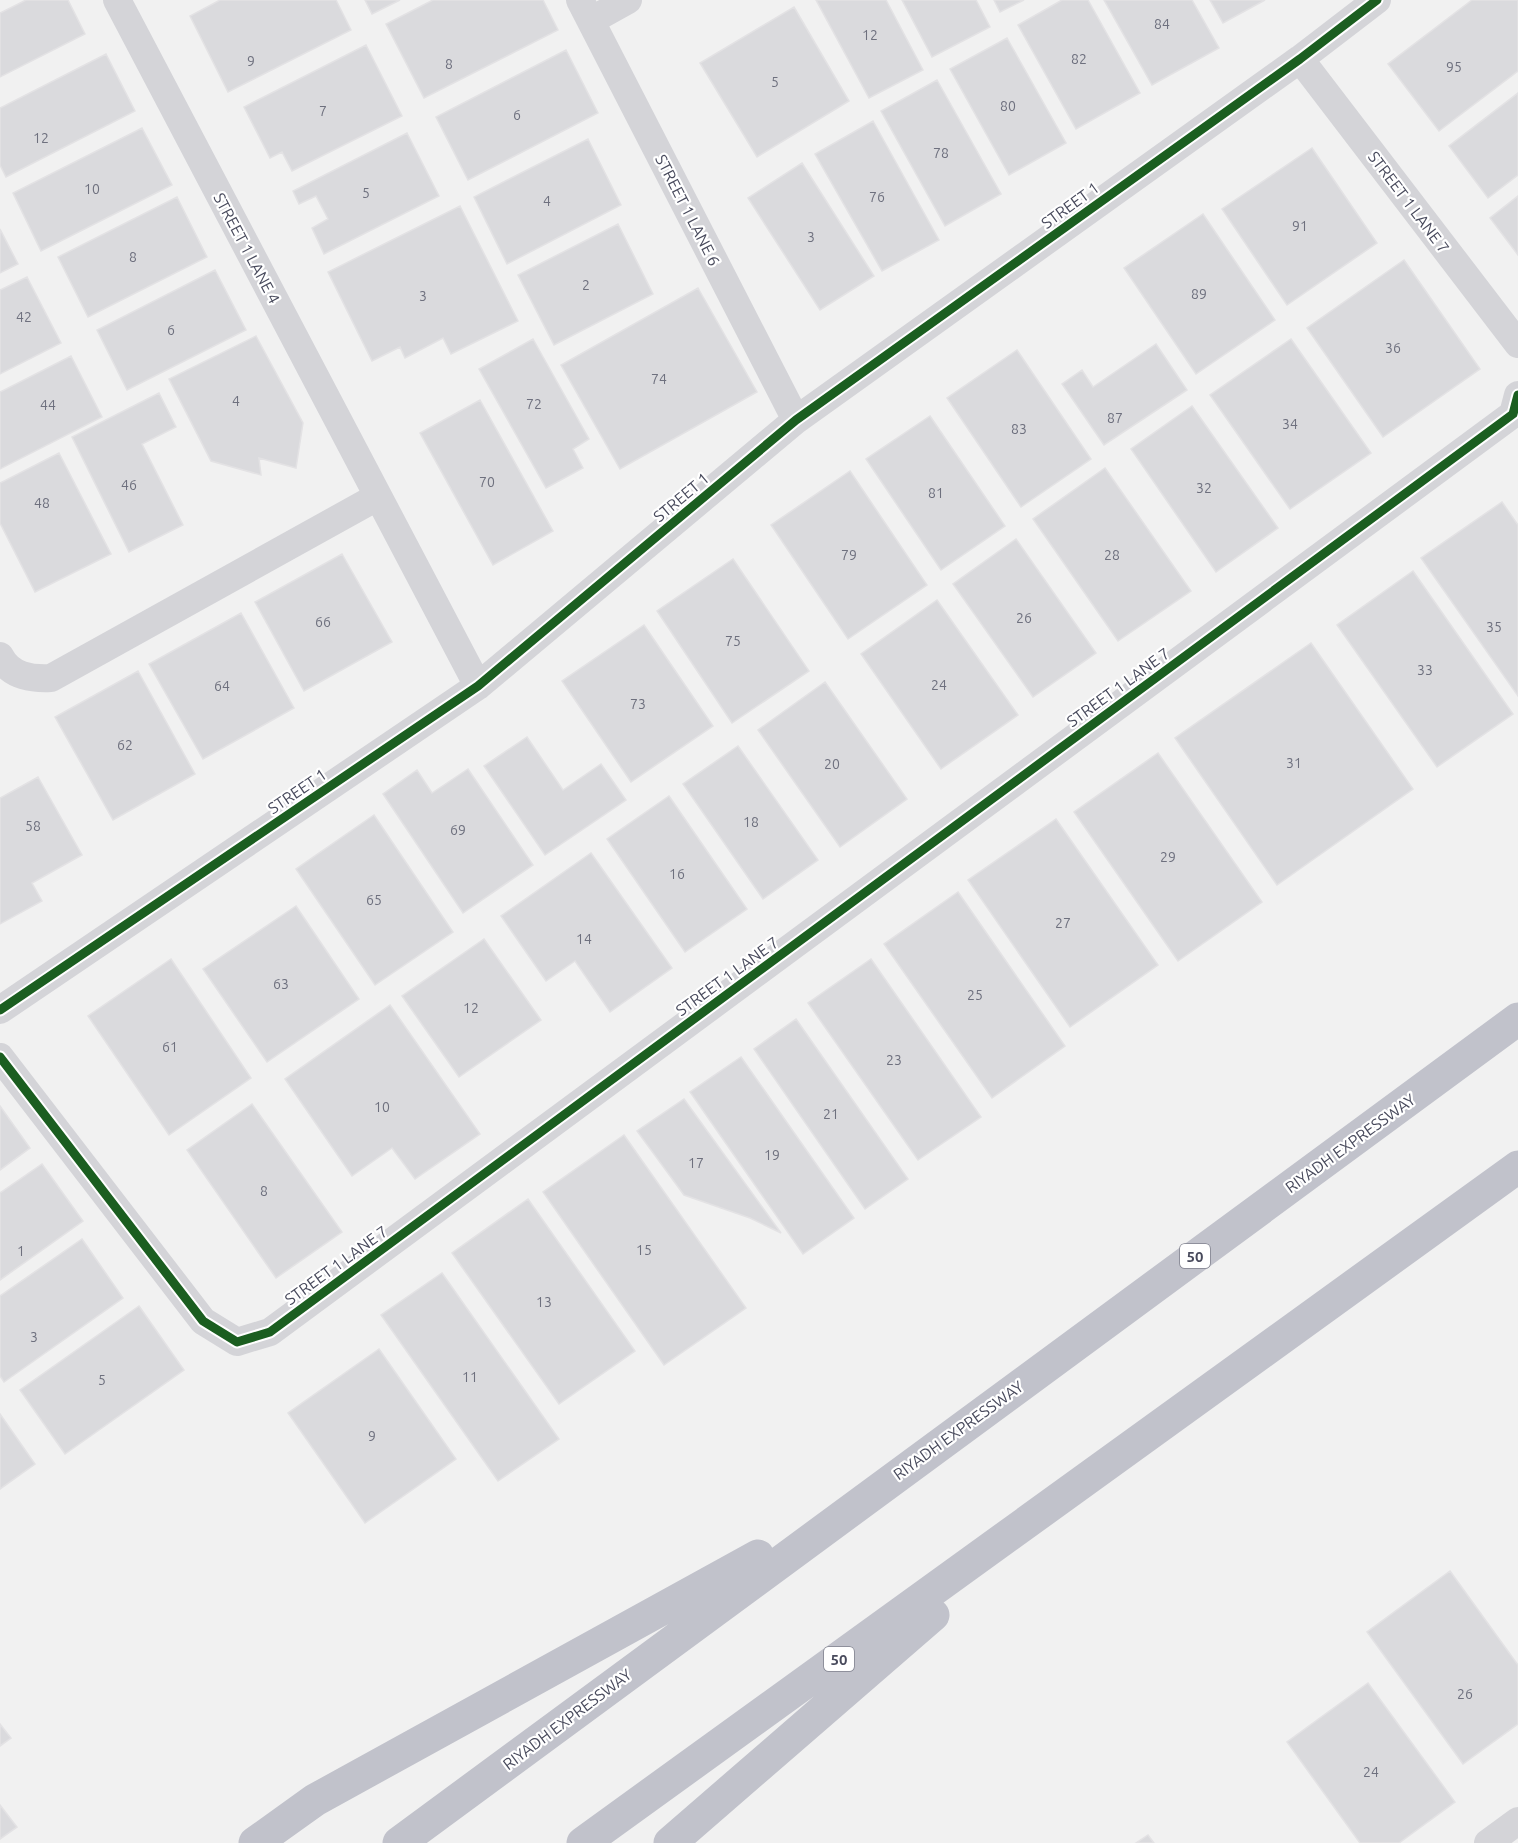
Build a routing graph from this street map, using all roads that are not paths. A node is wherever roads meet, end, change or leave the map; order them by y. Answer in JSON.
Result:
{"nodes":[{"id":1,"x":117,"y":0,"type":"edge"},
{"id":2,"x":628,"y":0,"type":"edge"},
{"id":3,"x":1377,"y":0,"type":"edge"},
{"id":4,"x":586,"y":10,"type":"edge"},
{"id":5,"x":1300,"y":59,"type":"junction"},
{"id":6,"x":1518,"y":344,"type":"edge"},
{"id":7,"x":1518,"y":395,"type":"edge"},
{"id":8,"x":796,"y":420,"type":"junction"},
{"id":9,"x":377,"y":497,"type":"junction"},
{"id":10,"x":0,"y":656,"type":"edge"},
{"id":11,"x":478,"y":686,"type":"junction"},
{"id":12,"x":0,"y":1010,"type":"edge"},
{"id":13,"x":1518,"y":1019,"type":"edge"},
{"id":14,"x":0,"y":1058,"type":"edge"},
{"id":15,"x":1518,"y":1167,"type":"edge"},
{"id":16,"x":1095,"y":1474,"type":"junction"},
{"id":17,"x":872,"y":1493,"type":"junction"},
{"id":18,"x":1518,"y":1821,"type":"edge"},
{"id":19,"x":255,"y":1843,"type":"edge"},
{"id":20,"x":399,"y":1843,"type":"edge"},
{"id":21,"x":583,"y":1843,"type":"edge"},
{"id":22,"x":670,"y":1843,"type":"edge"},
{"id":23,"x":1488,"y":1843,"type":"edge"}],
"edges":[{"from":1,"to":9,"type":"street","name":"STREET 1 LANE 4"},
{"from":2,"to":4,"type":"street"},
{"from":3,"to":5,"type":"street","name":"STREET 1"},
{"from":4,"to":8,"type":"street","name":"STREET 1 LANE 6"},
{"from":5,"to":6,"type":"street","name":"STREET 1 LANE 7"},
{"from":5,"to":8,"type":"street","name":"STREET 1"},
{"from":7,"to":14,"type":"street","name":"STREET 1 LANE 7"},
{"from":8,"to":11,"type":"street","name":"STREET 1"},
{"from":9,"to":10,"type":"street"},
{"from":9,"to":11,"type":"street","name":"STREET 1 LANE 4"},
{"from":11,"to":12,"type":"street","name":"STREET 1"},
{"from":13,"to":17,"type":"highway","name":"RIYADH EXPRESSWAY","number":"50"},
{"from":15,"to":16,"type":"highway","number":"50"},
{"from":16,"to":21,"type":"highway","number":"50"},
{"from":16,"to":22,"type":"highway"},
{"from":17,"to":19,"type":"highway"},
{"from":17,"to":20,"type":"highway","name":"RIYADH EXPRESSWAY","number":"50"},
{"from":18,"to":23,"type":"street"}]}
